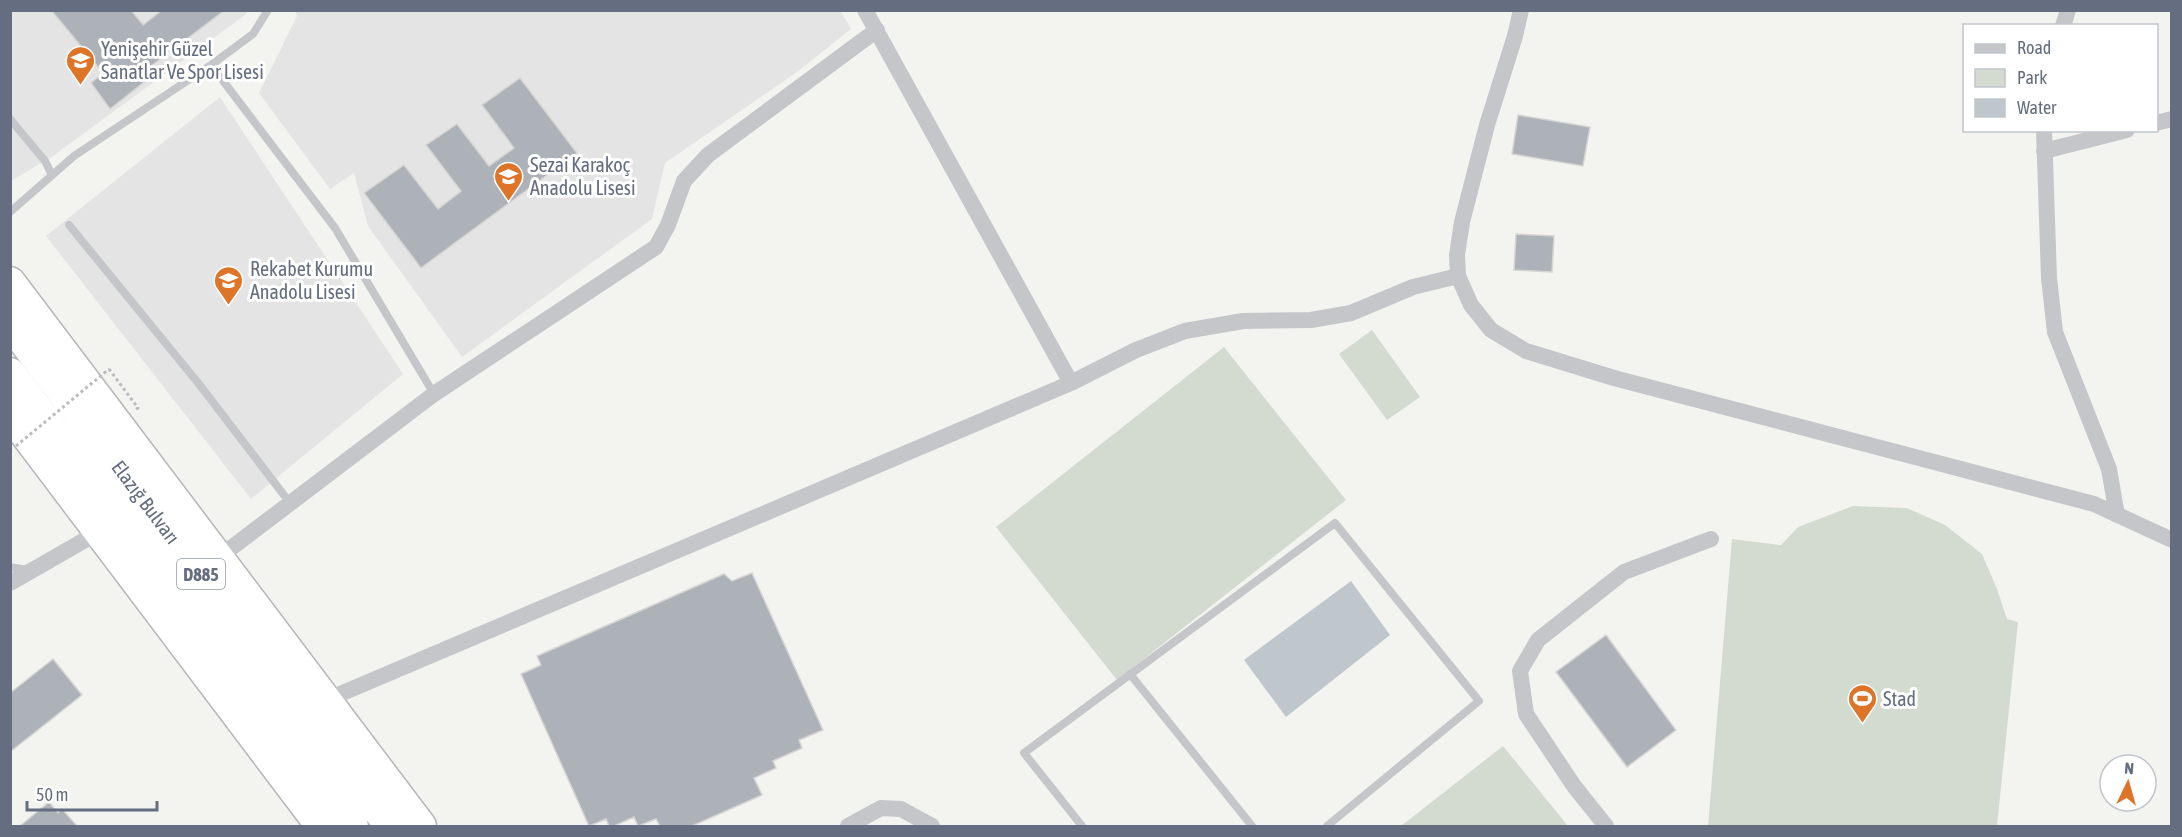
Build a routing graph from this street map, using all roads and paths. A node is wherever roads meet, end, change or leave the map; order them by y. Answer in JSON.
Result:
{"nodes":[{"id":1,"x":268,"y":10,"type":"edge"},
{"id":2,"x":865,"y":10,"type":"edge"},
{"id":3,"x":1521,"y":10,"type":"edge"},
{"id":4,"x":877,"y":30,"type":"junction"},
{"id":5,"x":211,"y":65,"type":"junction"},
{"id":6,"x":10,"y":119,"type":"edge"},
{"id":7,"x":2044,"y":132,"type":"edge"},
{"id":8,"x":2119,"y":132,"type":"edge"},
{"id":9,"x":2044,"y":151,"type":"junction"},
{"id":10,"x":52,"y":176,"type":"junction"},
{"id":11,"x":10,"y":212,"type":"edge"},
{"id":12,"x":69,"y":225,"type":"dead end"},
{"id":13,"x":1458,"y":276,"type":"junction"},
{"id":14,"x":10,"y":282,"type":"edge"},
{"id":15,"x":10,"y":323,"type":"edge"},
{"id":16,"x":10,"y":373,"type":"edge"},
{"id":17,"x":1071,"y":383,"type":"junction"},
{"id":18,"x":434,"y":394,"type":"junction"},
{"id":19,"x":138,"y":408,"type":"dead end"},
{"id":20,"x":10,"y":414,"type":"edge"},
{"id":21,"x":16,"y":446,"type":"dead end"},
{"id":22,"x":290,"y":503,"type":"junction"},
{"id":23,"x":2117,"y":515,"type":"junction"},
{"id":24,"x":99,"y":532,"type":"junction"},
{"id":25,"x":1711,"y":539,"type":"dead end"},
{"id":26,"x":2172,"y":540,"type":"edge"},
{"id":27,"x":218,"y":558,"type":"junction"},
{"id":28,"x":10,"y":567,"type":"edge"},
{"id":29,"x":30,"y":571,"type":"junction"},
{"id":30,"x":10,"y":582,"type":"edge"},
{"id":31,"x":1130,"y":675,"type":"junction"},
{"id":32,"x":326,"y":700,"type":"junction"},
{"id":33,"x":321,"y":826,"type":"edge"},
{"id":34,"x":353,"y":826,"type":"edge"},
{"id":35,"x":390,"y":826,"type":"edge"},
{"id":36,"x":421,"y":826,"type":"edge"},
{"id":37,"x":848,"y":826,"type":"edge"},
{"id":38,"x":932,"y":826,"type":"edge"},
{"id":39,"x":1082,"y":826,"type":"edge"},
{"id":40,"x":1252,"y":826,"type":"edge"},
{"id":41,"x":1328,"y":826,"type":"edge"},
{"id":42,"x":1606,"y":826,"type":"edge"}],
"edges":[{"from":1,"to":5,"type":"lane"},
{"from":2,"to":4,"type":"street"},
{"from":3,"to":13,"type":"street"},
{"from":4,"to":17,"type":"street"},
{"from":4,"to":18,"type":"street"},
{"from":5,"to":10,"type":"lane"},
{"from":5,"to":18,"type":"lane"},
{"from":6,"to":10,"type":"lane"},
{"from":7,"to":9,"type":"street"},
{"from":8,"to":9,"type":"street"},
{"from":9,"to":23,"type":"street"},
{"from":10,"to":11,"type":"lane"},
{"from":12,"to":22,"type":"lane"},
{"from":13,"to":17,"type":"street"},
{"from":13,"to":23,"type":"street"},
{"from":14,"to":27,"type":"highway"},
{"from":15,"to":35,"type":"highway","name":"Elazığ Bulvarı","number":"D885"},
{"from":16,"to":34,"type":"highway","name":"Elazığ Bulvarı","number":"D885"},
{"from":17,"to":32,"type":"street"},
{"from":18,"to":22,"type":"street"},
{"from":19,"to":21,"type":"path","bridge":true},
{"from":20,"to":24,"type":"highway"},
{"from":22,"to":27,"type":"street"},
{"from":23,"to":26,"type":"street"},
{"from":24,"to":29,"type":"street"},
{"from":24,"to":33,"type":"highway"},
{"from":25,"to":42,"type":"street"},
{"from":27,"to":32,"type":"highway"},
{"from":28,"to":29,"type":"lane"},
{"from":29,"to":30,"type":"street"},
{"from":31,"to":39,"type":"lane"},
{"from":31,"to":40,"type":"lane"},
{"from":31,"to":41,"type":"lane"},
{"from":32,"to":36,"type":"highway"},
{"from":37,"to":38,"type":"street"}]}
